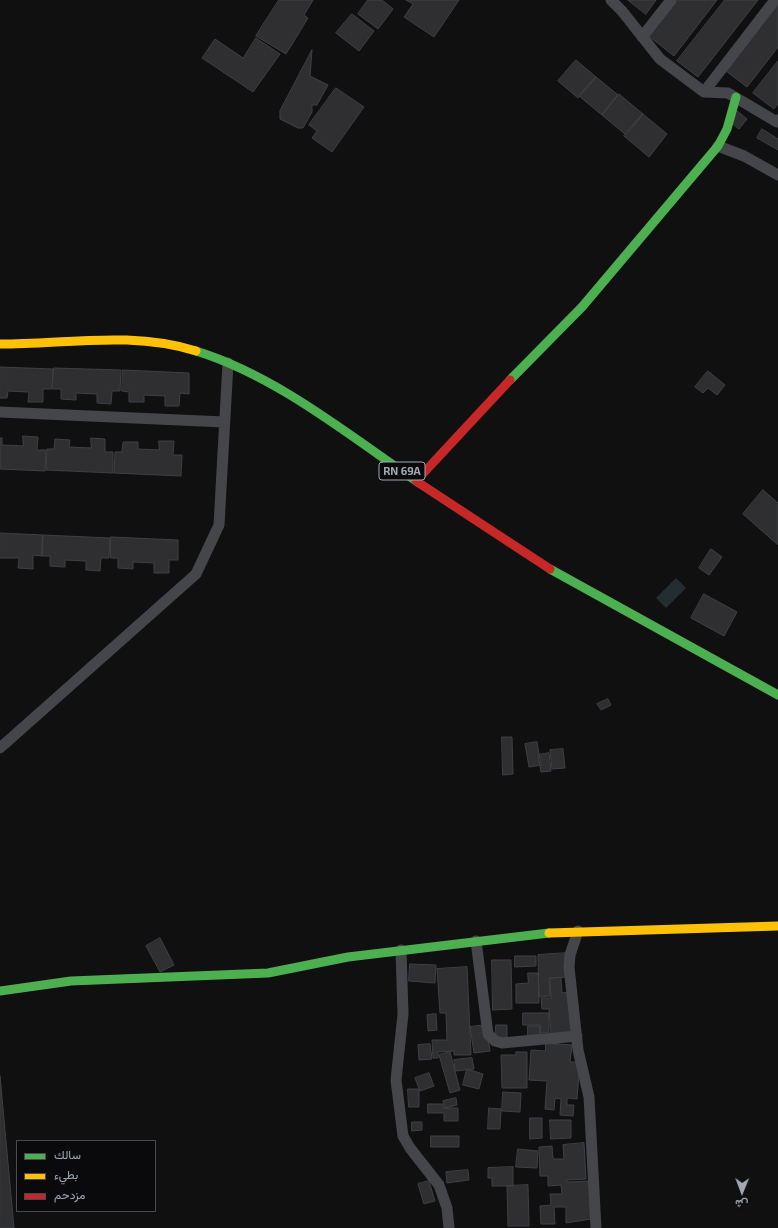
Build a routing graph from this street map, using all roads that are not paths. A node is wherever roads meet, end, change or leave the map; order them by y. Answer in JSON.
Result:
{"nodes":[{"id":1,"x":611,"y":0,"type":"edge"},
{"id":2,"x":671,"y":0,"type":"edge"},
{"id":3,"x":775,"y":0,"type":"edge"},
{"id":4,"x":642,"y":37,"type":"junction"},
{"id":5,"x":704,"y":92,"type":"junction"},
{"id":6,"x":736,"y":97,"type":"junction"},
{"id":7,"x":778,"y":120,"type":"edge"},
{"id":8,"x":718,"y":146,"type":"junction"},
{"id":9,"x":778,"y":175,"type":"edge"},
{"id":10,"x":0,"y":344,"type":"edge"},
{"id":11,"x":228,"y":363,"type":"junction"},
{"id":12,"x":0,"y":412,"type":"edge"},
{"id":13,"x":224,"y":422,"type":"junction"},
{"id":14,"x":416,"y":481,"type":"junction"},
{"id":15,"x":778,"y":695,"type":"edge"},
{"id":16,"x":0,"y":748,"type":"edge"},
{"id":17,"x":778,"y":926,"type":"edge"},
{"id":18,"x":578,"y":931,"type":"junction"},
{"id":19,"x":476,"y":941,"type":"junction"},
{"id":20,"x":401,"y":950,"type":"junction"},
{"id":21,"x":0,"y":990,"type":"edge"},
{"id":22,"x":576,"y":1036,"type":"junction"},
{"id":23,"x":448,"y":1228,"type":"edge"},
{"id":24,"x":596,"y":1228,"type":"edge"}],
"edges":[{"from":1,"to":4,"type":"street"},
{"from":2,"to":4,"type":"street"},
{"from":3,"to":5,"type":"street"},
{"from":4,"to":5,"type":"street"},
{"from":5,"to":6,"type":"street"},
{"from":6,"to":7,"type":"street"},
{"from":6,"to":8,"type":"street"},
{"from":8,"to":9,"type":"street"},
{"from":8,"to":14,"type":"street"},
{"from":10,"to":11,"type":"street","number":"RN 69A"},
{"from":11,"to":13,"type":"street"},
{"from":11,"to":14,"type":"street","number":"RN 69A"},
{"from":12,"to":13,"type":"street"},
{"from":13,"to":16,"type":"street"},
{"from":14,"to":15,"type":"street","number":"RN 69A"},
{"from":17,"to":18,"type":"street"},
{"from":18,"to":19,"type":"street"},
{"from":18,"to":22,"type":"street"},
{"from":19,"to":20,"type":"street"},
{"from":19,"to":22,"type":"street"},
{"from":20,"to":21,"type":"street"},
{"from":20,"to":23,"type":"street"},
{"from":22,"to":24,"type":"street"}]}
